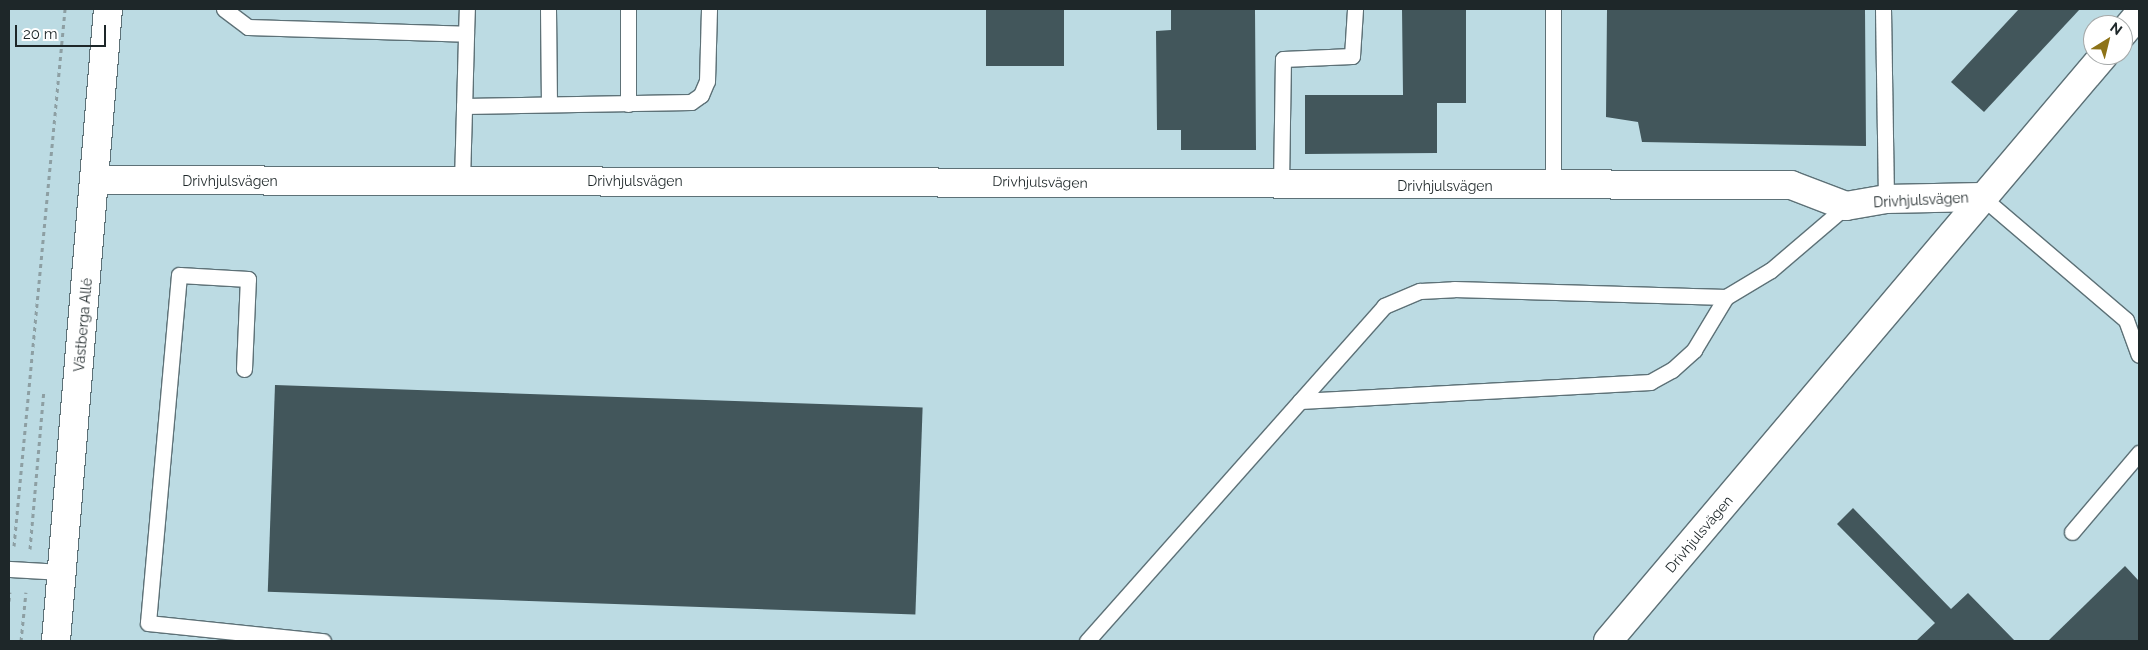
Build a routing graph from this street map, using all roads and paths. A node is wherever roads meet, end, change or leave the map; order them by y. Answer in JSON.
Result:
{"nodes":[{"id":1,"x":65,"y":9,"type":"edge"},
{"id":2,"x":108,"y":9,"type":"edge"},
{"id":3,"x":224,"y":9,"type":"edge"},
{"id":4,"x":467,"y":9,"type":"edge"},
{"id":5,"x":548,"y":9,"type":"edge"},
{"id":6,"x":628,"y":9,"type":"edge"},
{"id":7,"x":709,"y":9,"type":"edge"},
{"id":8,"x":1355,"y":9,"type":"edge"},
{"id":9,"x":1553,"y":9,"type":"edge"},
{"id":10,"x":1883,"y":9,"type":"edge"},
{"id":11,"x":466,"y":34,"type":"junction"},
{"id":12,"x":2095,"y":65,"type":"edge"},
{"id":13,"x":549,"y":102,"type":"junction"},
{"id":14,"x":628,"y":104,"type":"junction"},
{"id":15,"x":464,"y":106,"type":"junction"},
{"id":16,"x":94,"y":180,"type":"junction"},
{"id":17,"x":462,"y":182,"type":"junction"},
{"id":18,"x":1281,"y":186,"type":"junction"},
{"id":19,"x":1553,"y":186,"type":"junction"},
{"id":20,"x":1982,"y":197,"type":"junction"},
{"id":21,"x":1886,"y":199,"type":"junction"},
{"id":22,"x":1846,"y":206,"type":"junction"},
{"id":23,"x":1726,"y":297,"type":"junction"},
{"id":24,"x":2139,"y":355,"type":"edge"},
{"id":25,"x":244,"y":369,"type":"dead end"},
{"id":26,"x":1300,"y":401,"type":"junction"},
{"id":27,"x":2139,"y":453,"type":"edge"},
{"id":28,"x":2072,"y":532,"type":"dead end"},
{"id":29,"x":10,"y":569,"type":"edge"},
{"id":30,"x":63,"y":572,"type":"junction"},
{"id":31,"x":9,"y":601,"type":"edge"},
{"id":32,"x":56,"y":641,"type":"edge"},
{"id":33,"x":324,"y":641,"type":"edge"},
{"id":34,"x":1087,"y":641,"type":"edge"},
{"id":35,"x":1608,"y":641,"type":"edge"}],
"edges":[{"from":1,"to":29,"type":"path"},
{"from":2,"to":16,"type":"street","name":"Västberga Allé"},
{"from":3,"to":11,"type":"lane"},
{"from":4,"to":11,"type":"lane"},
{"from":5,"to":13,"type":"lane"},
{"from":6,"to":14,"type":"lane"},
{"from":7,"to":14,"type":"lane"},
{"from":8,"to":18,"type":"lane"},
{"from":9,"to":19,"type":"lane"},
{"from":10,"to":21,"type":"lane"},
{"from":11,"to":15,"type":"lane"},
{"from":12,"to":20,"type":"street","name":"Drivhjulsvägen"},
{"from":13,"to":14,"type":"lane"},
{"from":13,"to":15,"type":"lane"},
{"from":15,"to":17,"type":"lane"},
{"from":16,"to":17,"type":"street","name":"Drivhjulsvägen"},
{"from":16,"to":30,"type":"street","name":"Västberga Allé"},
{"from":17,"to":18,"type":"street","name":"Drivhjulsvägen"},
{"from":18,"to":19,"type":"street","name":"Drivhjulsvägen"},
{"from":19,"to":22,"type":"street","name":"Drivhjulsvägen"},
{"from":20,"to":21,"type":"street","name":"Drivhjulsvägen"},
{"from":20,"to":24,"type":"lane"},
{"from":20,"to":35,"type":"street","name":"Drivhjulsvägen"},
{"from":21,"to":22,"type":"street","name":"Drivhjulsvägen"},
{"from":22,"to":23,"type":"lane"},
{"from":23,"to":26,"type":"lane"},
{"from":23,"to":26,"type":"lane"},
{"from":25,"to":33,"type":"lane"},
{"from":26,"to":34,"type":"lane"},
{"from":27,"to":28,"type":"lane"},
{"from":29,"to":30,"type":"lane"},
{"from":29,"to":31,"type":"path"},
{"from":30,"to":32,"type":"street","name":"Västberga Allé"}]}
